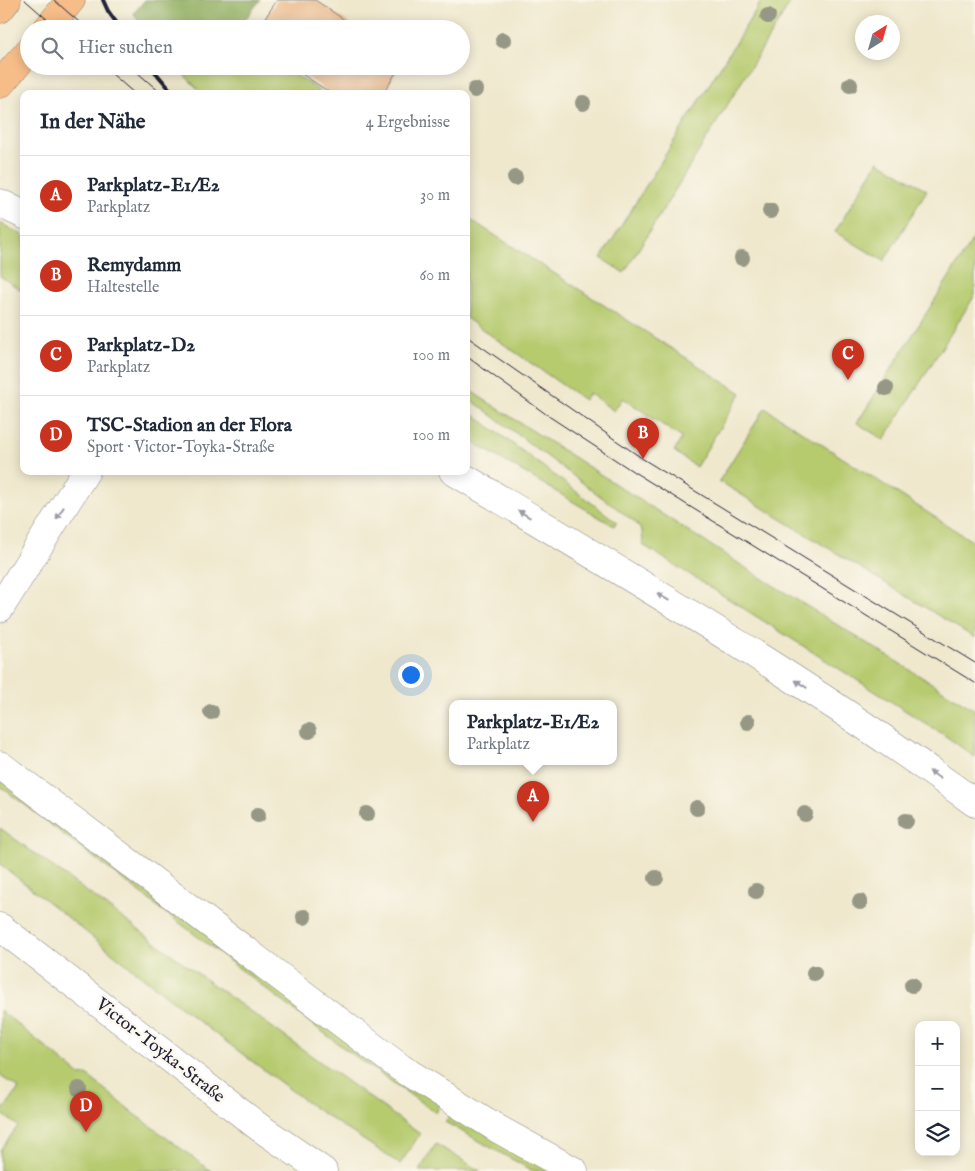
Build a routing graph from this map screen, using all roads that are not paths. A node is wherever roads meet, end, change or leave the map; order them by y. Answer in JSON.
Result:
{"nodes":[{"id":1,"x":7,"y":0,"type":"edge"},
{"id":2,"x":71,"y":0,"type":"edge"},
{"id":3,"x":0,"y":9,"type":"edge"},
{"id":4,"x":54,"y":20,"type":"edge"},
{"id":5,"x":20,"y":61,"type":"edge"},
{"id":6,"x":0,"y":84,"type":"edge"},
{"id":7,"x":0,"y":203,"type":"edge"},
{"id":8,"x":20,"y":212,"type":"edge"},
{"id":9,"x":83,"y":475,"type":"edge"},
{"id":10,"x":460,"y":475,"type":"edge"},
{"id":11,"x":0,"y":608,"type":"edge"},
{"id":12,"x":0,"y":765,"type":"edge"},
{"id":13,"x":975,"y":804,"type":"edge"},
{"id":14,"x":0,"y":927,"type":"edge"},
{"id":15,"x":323,"y":1171,"type":"edge"},
{"id":16,"x":574,"y":1171,"type":"edge"}],
"edges":[{"from":1,"to":3,"type":"main road"},
{"from":2,"to":4,"type":"main road"},
{"from":5,"to":6,"type":"main road"},
{"from":7,"to":8,"type":"street"},
{"from":9,"to":11,"type":"street","one_way":true},
{"from":13,"to":10,"type":"street","one_way":true},
{"from":12,"to":16,"type":"street"},
{"from":14,"to":15,"type":"street","name":"Victor-Toyka-Straße"}]}
